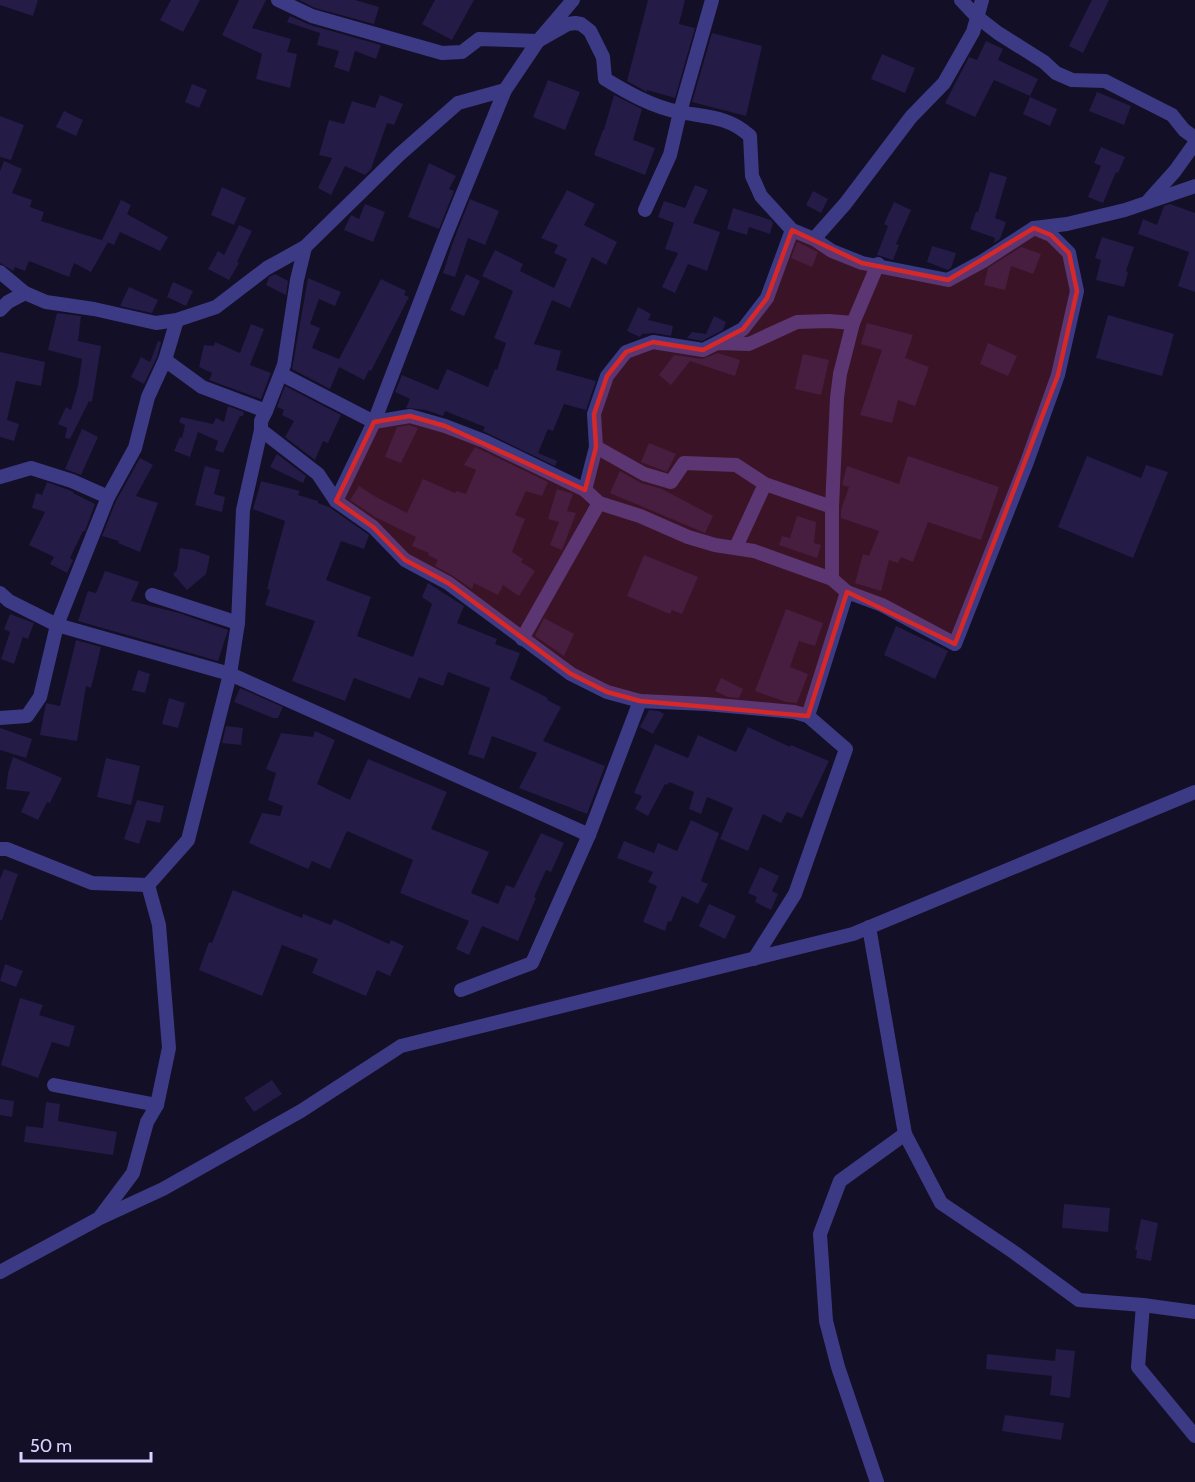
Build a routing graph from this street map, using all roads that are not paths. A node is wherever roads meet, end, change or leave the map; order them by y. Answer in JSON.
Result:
{"nodes":[{"id":1,"x":278,"y":0,"type":"edge"},
{"id":2,"x":573,"y":0,"type":"edge"},
{"id":3,"x":712,"y":0,"type":"edge"},
{"id":4,"x":961,"y":0,"type":"edge"},
{"id":5,"x":982,"y":0,"type":"edge"},
{"id":6,"x":976,"y":16,"type":"junction"},
{"id":7,"x":538,"y":41,"type":"junction"},
{"id":8,"x":505,"y":90,"type":"junction"},
{"id":9,"x":680,"y":112,"type":"junction"},
{"id":10,"x":1195,"y":138,"type":"edge"},
{"id":11,"x":1195,"y":143,"type":"edge"},
{"id":12,"x":1195,"y":186,"type":"edge"},
{"id":13,"x":1147,"y":201,"type":"junction"},
{"id":14,"x":645,"y":210,"type":"dead end"},
{"id":15,"x":1034,"y":228,"type":"junction"},
{"id":16,"x":792,"y":230,"type":"junction"},
{"id":17,"x":814,"y":239,"type":"junction"},
{"id":18,"x":305,"y":247,"type":"junction"},
{"id":19,"x":878,"y":264,"type":"junction"},
{"id":20,"x":0,"y":272,"type":"edge"},
{"id":21,"x":25,"y":293,"type":"junction"},
{"id":22,"x":0,"y":310,"type":"edge"},
{"id":23,"x":177,"y":320,"type":"junction"},
{"id":24,"x":853,"y":323,"type":"junction"},
{"id":25,"x":717,"y":343,"type":"junction"},
{"id":26,"x":165,"y":360,"type":"junction"},
{"id":27,"x":281,"y":374,"type":"junction"},
{"id":28,"x":266,"y":411,"type":"junction"},
{"id":29,"x":374,"y":422,"type":"junction"},
{"id":30,"x":261,"y":430,"type":"junction"},
{"id":31,"x":596,"y":447,"type":"junction"},
{"id":32,"x":0,"y":477,"type":"edge"},
{"id":33,"x":765,"y":484,"type":"junction"},
{"id":34,"x":585,"y":490,"type":"junction"},
{"id":35,"x":108,"y":497,"type":"junction"},
{"id":36,"x":336,"y":501,"type":"junction"},
{"id":37,"x":600,"y":503,"type":"junction"},
{"id":38,"x":832,"y":507,"type":"junction"},
{"id":39,"x":736,"y":548,"type":"junction"},
{"id":40,"x":832,"y":579,"type":"junction"},
{"id":41,"x":847,"y":592,"type":"junction"},
{"id":42,"x":0,"y":593,"type":"edge"},
{"id":43,"x":152,"y":595,"type":"dead end"},
{"id":44,"x":238,"y":623,"type":"junction"},
{"id":45,"x":57,"y":625,"type":"junction"},
{"id":46,"x":522,"y":639,"type":"junction"},
{"id":47,"x":230,"y":674,"type":"junction"},
{"id":48,"x":640,"y":701,"type":"junction"},
{"id":49,"x":808,"y":716,"type":"junction"},
{"id":50,"x":0,"y":718,"type":"edge"},
{"id":51,"x":1195,"y":792,"type":"edge"},
{"id":52,"x":589,"y":835,"type":"junction"},
{"id":53,"x":0,"y":849,"type":"edge"},
{"id":54,"x":148,"y":885,"type":"junction"},
{"id":55,"x":869,"y":927,"type":"junction"},
{"id":56,"x":754,"y":959,"type":"junction"},
{"id":57,"x":461,"y":990,"type":"dead end"},
{"id":58,"x":54,"y":1085,"type":"dead end"},
{"id":59,"x":157,"y":1105,"type":"junction"},
{"id":60,"x":905,"y":1134,"type":"junction"},
{"id":61,"x":98,"y":1219,"type":"junction"},
{"id":62,"x":0,"y":1272,"type":"edge"},
{"id":63,"x":1143,"y":1305,"type":"junction"},
{"id":64,"x":1195,"y":1312,"type":"edge"},
{"id":65,"x":1195,"y":1436,"type":"edge"},
{"id":66,"x":877,"y":1482,"type":"edge"}],
"edges":[{"from":1,"to":7,"type":"street"},
{"from":2,"to":7,"type":"street"},
{"from":3,"to":9,"type":"street"},
{"from":4,"to":6,"type":"street"},
{"from":5,"to":6,"type":"street"},
{"from":6,"to":10,"type":"street"},
{"from":6,"to":17,"type":"street"},
{"from":7,"to":8,"type":"street"},
{"from":7,"to":9,"type":"street"},
{"from":8,"to":18,"type":"street"},
{"from":8,"to":29,"type":"street"},
{"from":9,"to":14,"type":"street"},
{"from":9,"to":16,"type":"street"},
{"from":11,"to":13,"type":"street"},
{"from":12,"to":13,"type":"street"},
{"from":13,"to":15,"type":"street"},
{"from":15,"to":19,"type":"street"},
{"from":15,"to":41,"type":"street"},
{"from":16,"to":17,"type":"street"},
{"from":16,"to":25,"type":"street"},
{"from":17,"to":19,"type":"street"},
{"from":18,"to":23,"type":"street"},
{"from":18,"to":27,"type":"street"},
{"from":19,"to":24,"type":"street"},
{"from":20,"to":21,"type":"street"},
{"from":21,"to":22,"type":"street"},
{"from":21,"to":23,"type":"street"},
{"from":23,"to":26,"type":"street"},
{"from":24,"to":25,"type":"street"},
{"from":24,"to":38,"type":"street"},
{"from":25,"to":31,"type":"street"},
{"from":26,"to":28,"type":"street"},
{"from":26,"to":35,"type":"street"},
{"from":27,"to":28,"type":"street"},
{"from":27,"to":29,"type":"street"},
{"from":28,"to":30,"type":"street"},
{"from":29,"to":34,"type":"street"},
{"from":29,"to":36,"type":"street"},
{"from":30,"to":36,"type":"street"},
{"from":30,"to":44,"type":"street"},
{"from":31,"to":33,"type":"street"},
{"from":31,"to":34,"type":"street"},
{"from":32,"to":35,"type":"street"},
{"from":33,"to":38,"type":"street"},
{"from":33,"to":39,"type":"street"},
{"from":34,"to":37,"type":"street"},
{"from":35,"to":45,"type":"street"},
{"from":36,"to":46,"type":"street"},
{"from":37,"to":39,"type":"street"},
{"from":37,"to":46,"type":"street"},
{"from":38,"to":40,"type":"street"},
{"from":39,"to":40,"type":"street"},
{"from":40,"to":41,"type":"street"},
{"from":41,"to":49,"type":"street"},
{"from":42,"to":45,"type":"street"},
{"from":43,"to":44,"type":"street"},
{"from":44,"to":47,"type":"street"},
{"from":45,"to":47,"type":"street"},
{"from":45,"to":50,"type":"street"},
{"from":46,"to":48,"type":"street"},
{"from":47,"to":52,"type":"street"},
{"from":47,"to":54,"type":"street"},
{"from":48,"to":49,"type":"street"},
{"from":48,"to":52,"type":"street"},
{"from":49,"to":56,"type":"street"},
{"from":51,"to":55,"type":"street"},
{"from":52,"to":57,"type":"street"},
{"from":53,"to":54,"type":"street"},
{"from":54,"to":59,"type":"street"},
{"from":55,"to":56,"type":"street"},
{"from":55,"to":60,"type":"street"},
{"from":56,"to":61,"type":"street"},
{"from":58,"to":59,"type":"street"},
{"from":59,"to":61,"type":"street"},
{"from":60,"to":63,"type":"street"},
{"from":60,"to":66,"type":"street"},
{"from":61,"to":62,"type":"street"},
{"from":63,"to":64,"type":"street"},
{"from":63,"to":65,"type":"street"}]}
